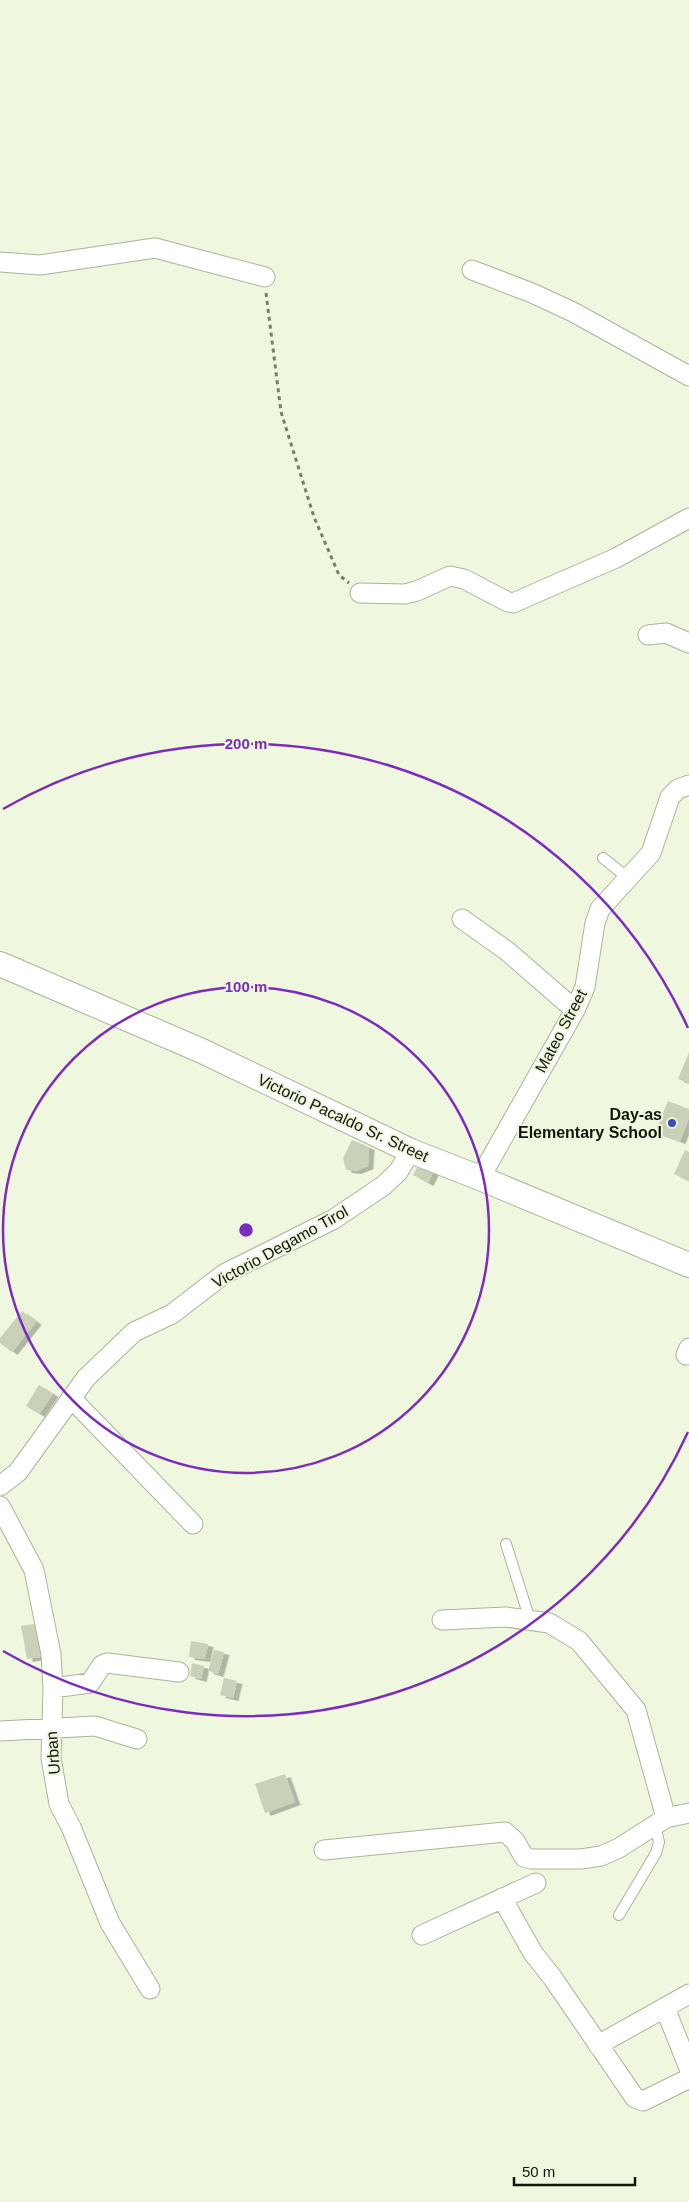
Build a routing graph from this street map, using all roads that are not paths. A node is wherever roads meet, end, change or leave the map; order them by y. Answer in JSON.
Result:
{"nodes":[{"id":1,"x":0,"y":262,"type":"edge"},
{"id":2,"x":472,"y":270,"type":"dead end"},
{"id":3,"x":265,"y":277,"type":"road end"},
{"id":4,"x":689,"y":376,"type":"edge"},
{"id":5,"x":689,"y":518,"type":"edge"},
{"id":6,"x":360,"y":593,"type":"road end"},
{"id":7,"x":648,"y":635,"type":"dead end"},
{"id":8,"x":689,"y":643,"type":"edge"},
{"id":9,"x":689,"y":785,"type":"edge"},
{"id":10,"x":603,"y":858,"type":"dead end"},
{"id":11,"x":628,"y":878,"type":"junction"},
{"id":12,"x":462,"y":918,"type":"dead end"},
{"id":13,"x":0,"y":964,"type":"edge"},
{"id":14,"x":575,"y":1010,"type":"junction"},
{"id":15,"x":411,"y":1151,"type":"junction"},
{"id":16,"x":480,"y":1178,"type":"junction"},
{"id":17,"x":689,"y":1265,"type":"edge"},
{"id":18,"x":71,"y":1398,"type":"junction"},
{"id":19,"x":0,"y":1486,"type":"edge"},
{"id":20,"x":0,"y":1506,"type":"edge"},
{"id":21,"x":193,"y":1524,"type":"dead end"},
{"id":22,"x":506,"y":1544,"type":"dead end"},
{"id":23,"x":442,"y":1620,"type":"dead end"},
{"id":24,"x":530,"y":1620,"type":"junction"},
{"id":25,"x":179,"y":1672,"type":"dead end"},
{"id":26,"x":53,"y":1688,"type":"junction"},
{"id":27,"x":50,"y":1728,"type":"junction"},
{"id":28,"x":0,"y":1731,"type":"edge"},
{"id":29,"x":137,"y":1739,"type":"dead end"},
{"id":30,"x":689,"y":1813,"type":"edge"},
{"id":31,"x":660,"y":1822,"type":"junction"},
{"id":32,"x":324,"y":1850,"type":"dead end"},
{"id":33,"x":536,"y":1883,"type":"dead end"},
{"id":34,"x":502,"y":1898,"type":"junction"},
{"id":35,"x":619,"y":1915,"type":"dead end"},
{"id":36,"x":422,"y":1935,"type":"dead end"},
{"id":37,"x":150,"y":1989,"type":"dead end"},
{"id":38,"x":689,"y":1994,"type":"edge"},
{"id":39,"x":665,"y":2008,"type":"junction"},
{"id":40,"x":598,"y":2045,"type":"junction"},
{"id":41,"x":689,"y":2068,"type":"edge"},
{"id":42,"x":689,"y":2076,"type":"edge"}],
"edges":[{"from":1,"to":3,"type":"street"},
{"from":2,"to":4,"type":"street"},
{"from":5,"to":6,"type":"street"},
{"from":7,"to":8,"type":"street"},
{"from":9,"to":11,"type":"street","name":"Mateo Street"},
{"from":10,"to":11,"type":"lane"},
{"from":11,"to":14,"type":"street","name":"Mateo Street"},
{"from":12,"to":14,"type":"street"},
{"from":13,"to":15,"type":"street","name":"Victorio Pacaldo Sr. Street"},
{"from":14,"to":16,"type":"street","name":"Mateo Street"},
{"from":15,"to":16,"type":"street","name":"Victorio Pacaldo Sr. Street"},
{"from":15,"to":18,"type":"street","name":"Victorio Degamo Tirol"},
{"from":16,"to":17,"type":"street","name":"Victorio Pacaldo Sr. Street"},
{"from":18,"to":19,"type":"street","name":"Victorio Degamo Tirol"},
{"from":18,"to":21,"type":"street"},
{"from":20,"to":26,"type":"street","name":"Urban"},
{"from":22,"to":24,"type":"lane"},
{"from":23,"to":24,"type":"street"},
{"from":24,"to":31,"type":"street"},
{"from":25,"to":26,"type":"street"},
{"from":26,"to":27,"type":"street","name":"Urban"},
{"from":27,"to":28,"type":"street"},
{"from":27,"to":29,"type":"street"},
{"from":27,"to":37,"type":"street","name":"Urban"},
{"from":30,"to":31,"type":"street"},
{"from":31,"to":32,"type":"street"},
{"from":31,"to":35,"type":"lane"},
{"from":33,"to":34,"type":"street"},
{"from":34,"to":36,"type":"street"},
{"from":34,"to":40,"type":"street"},
{"from":38,"to":39,"type":"street"},
{"from":39,"to":40,"type":"street"},
{"from":39,"to":41,"type":"street"},
{"from":40,"to":42,"type":"street"}]}
